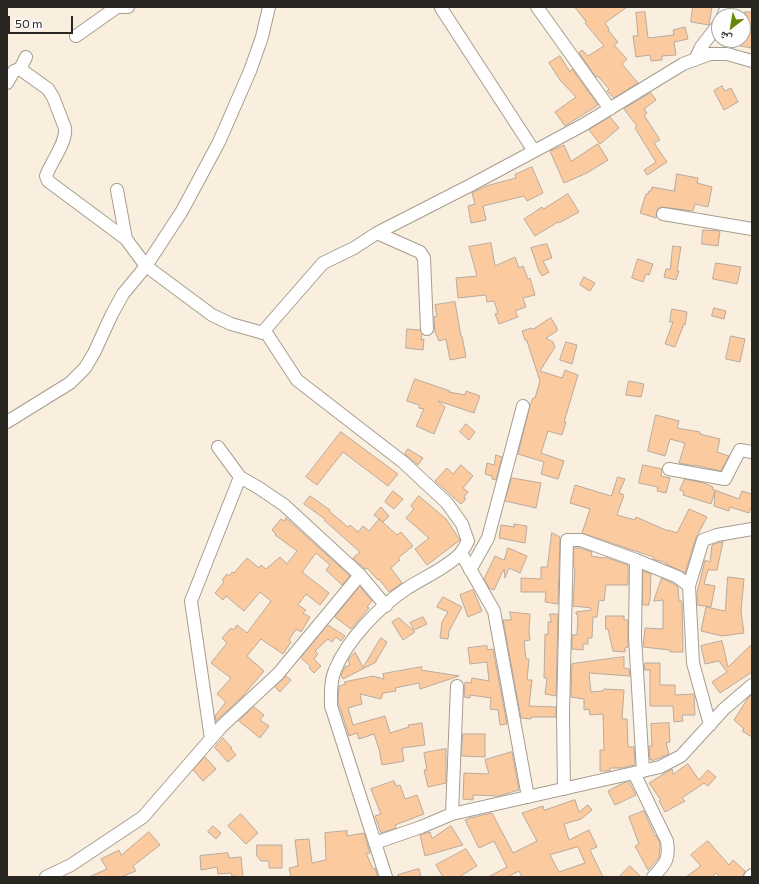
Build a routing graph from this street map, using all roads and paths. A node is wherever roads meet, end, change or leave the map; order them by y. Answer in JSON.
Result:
{"nodes":[{"id":1,"x":128,"y":7,"type":"edge"},
{"id":2,"x":269,"y":7,"type":"edge"},
{"id":3,"x":538,"y":7,"type":"edge"},
{"id":4,"x":441,"y":8,"type":"edge"},
{"id":5,"x":711,"y":34,"type":"edge"},
{"id":6,"x":76,"y":36,"type":"dead end"},
{"id":7,"x":26,"y":57,"type":"dead end"},
{"id":8,"x":695,"y":60,"type":"junction"},
{"id":9,"x":752,"y":61,"type":"edge"},
{"id":10,"x":20,"y":69,"type":"junction"},
{"id":11,"x":7,"y":83,"type":"edge"},
{"id":12,"x":610,"y":109,"type":"junction"},
{"id":13,"x":534,"y":151,"type":"junction"},
{"id":14,"x":117,"y":190,"type":"dead end"},
{"id":15,"x":663,"y":214,"type":"dead end"},
{"id":16,"x":752,"y":229,"type":"edge"},
{"id":17,"x":377,"y":233,"type":"junction"},
{"id":18,"x":126,"y":239,"type":"junction"},
{"id":19,"x":146,"y":266,"type":"junction"},
{"id":20,"x":427,"y":329,"type":"dead end"},
{"id":21,"x":262,"y":333,"type":"junction"},
{"id":22,"x":523,"y":406,"type":"dead end"},
{"id":23,"x":7,"y":422,"type":"edge"},
{"id":24,"x":218,"y":447,"type":"dead end"},
{"id":25,"x":752,"y":452,"type":"edge"},
{"id":26,"x":669,"y":469,"type":"dead end"},
{"id":27,"x":240,"y":477,"type":"junction"},
{"id":28,"x":752,"y":529,"type":"edge"},
{"id":29,"x":461,"y":553,"type":"junction"},
{"id":30,"x":636,"y":560,"type":"junction"},
{"id":31,"x":470,"y":570,"type":"junction"},
{"id":32,"x":360,"y":575,"type":"junction"},
{"id":33,"x":689,"y":586,"type":"junction"},
{"id":34,"x":386,"y":606,"type":"junction"},
{"id":35,"x":752,"y":685,"type":"edge"},
{"id":36,"x":457,"y":686,"type":"dead end"},
{"id":37,"x":710,"y":725,"type":"junction"},
{"id":38,"x":211,"y":739,"type":"junction"},
{"id":39,"x":639,"y":772,"type":"junction"},
{"id":40,"x":564,"y":789,"type":"junction"},
{"id":41,"x":528,"y":797,"type":"junction"},
{"id":42,"x":452,"y":814,"type":"junction"},
{"id":43,"x":375,"y":843,"type":"junction"},
{"id":44,"x":752,"y":875,"type":"edge"},
{"id":45,"x":46,"y":877,"type":"edge"},
{"id":46,"x":386,"y":877,"type":"edge"},
{"id":47,"x":653,"y":877,"type":"edge"},
{"id":48,"x":750,"y":877,"type":"edge"}],
"edges":[{"from":1,"to":6,"type":"street"},
{"from":2,"to":19,"type":"street"},
{"from":3,"to":12,"type":"street"},
{"from":4,"to":13,"type":"street"},
{"from":5,"to":8,"type":"street"},
{"from":7,"to":10,"type":"street"},
{"from":8,"to":9,"type":"street"},
{"from":8,"to":12,"type":"street"},
{"from":10,"to":11,"type":"street"},
{"from":10,"to":18,"type":"street"},
{"from":12,"to":13,"type":"street"},
{"from":13,"to":17,"type":"street"},
{"from":14,"to":18,"type":"street"},
{"from":15,"to":16,"type":"street"},
{"from":17,"to":20,"type":"street"},
{"from":17,"to":21,"type":"street"},
{"from":18,"to":19,"type":"street"},
{"from":19,"to":21,"type":"street"},
{"from":19,"to":23,"type":"street"},
{"from":21,"to":29,"type":"street"},
{"from":22,"to":31,"type":"street"},
{"from":24,"to":27,"type":"street"},
{"from":25,"to":26,"type":"street"},
{"from":27,"to":32,"type":"street"},
{"from":27,"to":38,"type":"street"},
{"from":28,"to":33,"type":"street"},
{"from":29,"to":31,"type":"street"},
{"from":29,"to":34,"type":"street"},
{"from":30,"to":33,"type":"street"},
{"from":30,"to":39,"type":"street"},
{"from":30,"to":40,"type":"street"},
{"from":31,"to":41,"type":"street"},
{"from":32,"to":34,"type":"street"},
{"from":32,"to":38,"type":"street"},
{"from":33,"to":37,"type":"street"},
{"from":34,"to":43,"type":"street"},
{"from":35,"to":37,"type":"street"},
{"from":36,"to":42,"type":"street"},
{"from":37,"to":39,"type":"street"},
{"from":38,"to":45,"type":"street"},
{"from":39,"to":40,"type":"street"},
{"from":39,"to":47,"type":"street"},
{"from":40,"to":41,"type":"street"},
{"from":41,"to":42,"type":"street"},
{"from":42,"to":43,"type":"street"},
{"from":43,"to":46,"type":"street"},
{"from":44,"to":48,"type":"street"}]}
